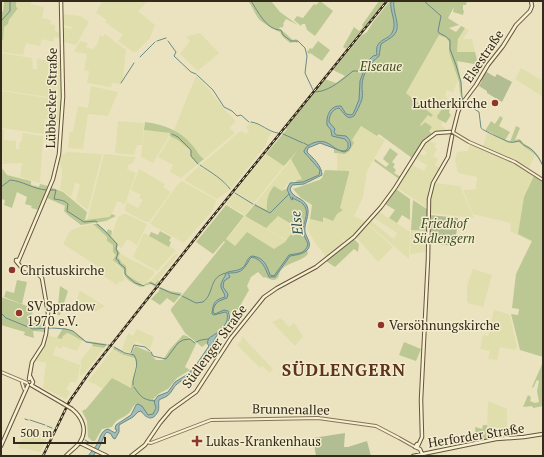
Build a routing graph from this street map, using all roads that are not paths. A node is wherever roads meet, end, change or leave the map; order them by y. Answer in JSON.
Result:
{"nodes":[{"id":1,"x":61,"y":1,"type":"edge"},
{"id":2,"x":531,"y":1,"type":"edge"},
{"id":3,"x":452,"y":134,"type":"junction"},
{"id":4,"x":543,"y":180,"type":"edge"},
{"id":5,"x":1,"y":372,"type":"edge"},
{"id":6,"x":15,"y":379,"type":"junction"},
{"id":7,"x":22,"y":382,"type":"junction"},
{"id":8,"x":29,"y":383,"type":"junction"},
{"id":9,"x":24,"y":389,"type":"junction"},
{"id":10,"x":23,"y":393,"type":"junction"},
{"id":11,"x":543,"y":434,"type":"edge"},
{"id":12,"x":148,"y":441,"type":"junction"},
{"id":13,"x":154,"y":442,"type":"junction"},
{"id":14,"x":81,"y":443,"type":"junction"},
{"id":15,"x":151,"y":443,"type":"junction"},
{"id":16,"x":1,"y":446,"type":"edge"},
{"id":17,"x":143,"y":447,"type":"junction"},
{"id":18,"x":416,"y":448,"type":"junction"},
{"id":19,"x":422,"y":455,"type":"edge"},
{"id":20,"x":66,"y":456,"type":"edge"},
{"id":21,"x":107,"y":456,"type":"edge"},
{"id":22,"x":131,"y":456,"type":"edge"},
{"id":23,"x":412,"y":456,"type":"edge"}],
"edges":[{"from":1,"to":8,"type":"main road","name":"Lübbecker Straße"},
{"from":2,"to":3,"type":"main road","name":"Elsestraße"},
{"from":3,"to":4,"type":"street"},
{"from":3,"to":12,"type":"main road","name":"Südlenger Straße"},
{"from":3,"to":18,"type":"main road","name":"Elsestraße"},
{"from":5,"to":6,"type":"street"},
{"from":6,"to":7,"type":"street"},
{"from":6,"to":8,"type":"street"},
{"from":7,"to":8,"type":"street"},
{"from":7,"to":9,"type":"street"},
{"from":8,"to":9,"type":"main road"},
{"from":8,"to":10,"type":"main road"},
{"from":8,"to":14,"type":"main road","bridge":true},
{"from":9,"to":10,"type":"main road"},
{"from":10,"to":16,"type":"main road"},
{"from":11,"to":19,"type":"main road","name":"Herforder Straße"},
{"from":12,"to":13,"type":"street"},
{"from":12,"to":15,"type":"street"},
{"from":12,"to":17,"type":"main road","name":"Südlenger Straße"},
{"from":13,"to":15,"type":"street","name":"Brunnenallee"},
{"from":13,"to":18,"type":"street","name":"Brunnenallee"},
{"from":14,"to":20,"type":"main road"},
{"from":14,"to":21,"type":"main road"},
{"from":15,"to":17,"type":"street","name":"Brunnenallee"},
{"from":17,"to":22,"type":"main road","name":"Südlenger Straße"},
{"from":18,"to":19,"type":"main road","name":"Brunnenallee"},
{"from":19,"to":23,"type":"main road","name":"Herforder Straße"}]}
